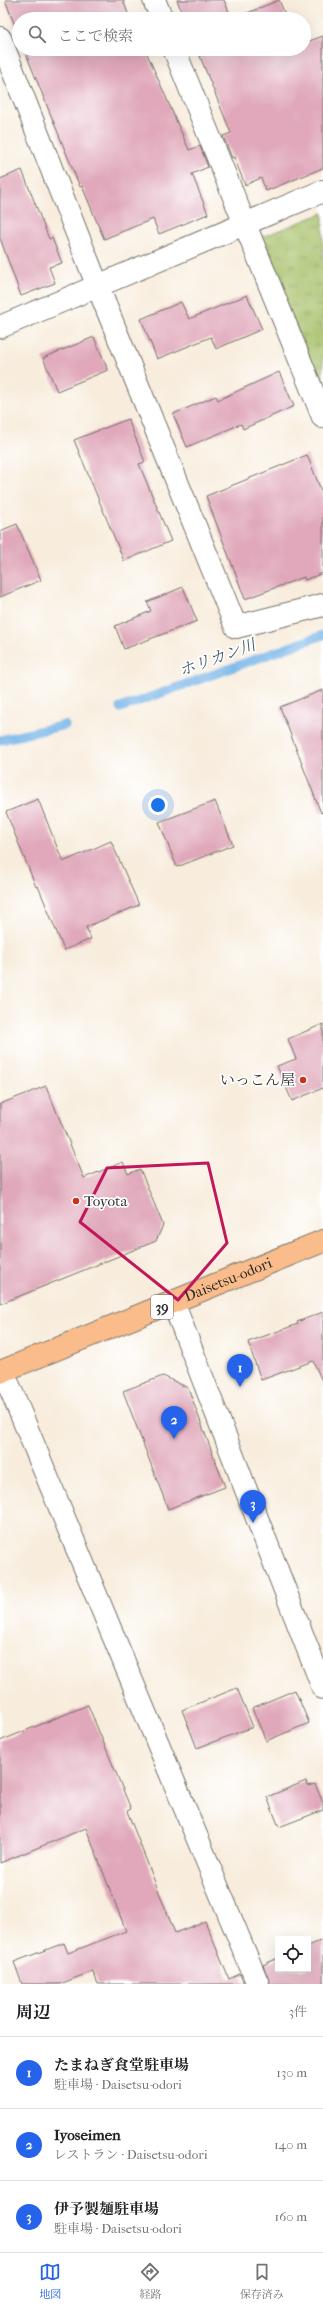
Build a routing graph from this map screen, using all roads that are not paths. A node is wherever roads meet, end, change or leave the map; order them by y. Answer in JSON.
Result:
{"nodes":[{"id":1,"x":154,"y":0,"type":"edge"},
{"id":2,"x":159,"y":12,"type":"edge"},
{"id":3,"x":0,"y":38,"type":"edge"},
{"id":4,"x":177,"y":56,"type":"edge"},
{"id":5,"x":323,"y":191,"type":"edge"},
{"id":6,"x":244,"y":224,"type":"junction"},
{"id":7,"x":98,"y":287,"type":"junction"},
{"id":8,"x":0,"y":327,"type":"edge"},
{"id":9,"x":323,"y":417,"type":"edge"},
{"id":10,"x":323,"y":605,"type":"edge"},
{"id":11,"x":323,"y":1241,"type":"edge"},
{"id":12,"x":174,"y":1302,"type":"junction"},
{"id":13,"x":2,"y":1372,"type":"edge"},
{"id":14,"x":323,"y":1688,"type":"edge"},
{"id":15,"x":258,"y":1984,"type":"edge"}],
"edges":[{"from":1,"to":2,"type":"street"},
{"from":3,"to":7,"type":"street"},
{"from":4,"to":6,"type":"street"},
{"from":5,"to":6,"type":"street"},
{"from":6,"to":7,"type":"street"},
{"from":6,"to":9,"type":"street"},
{"from":7,"to":8,"type":"street"},
{"from":7,"to":10,"type":"street"},
{"from":11,"to":12,"type":"highway","name":"Daisetsu-odori","number":"39"},
{"from":12,"to":13,"type":"highway","name":"Daisetsu-odori","number":"39"},
{"from":12,"to":14,"type":"street"},
{"from":13,"to":15,"type":"street"}]}
